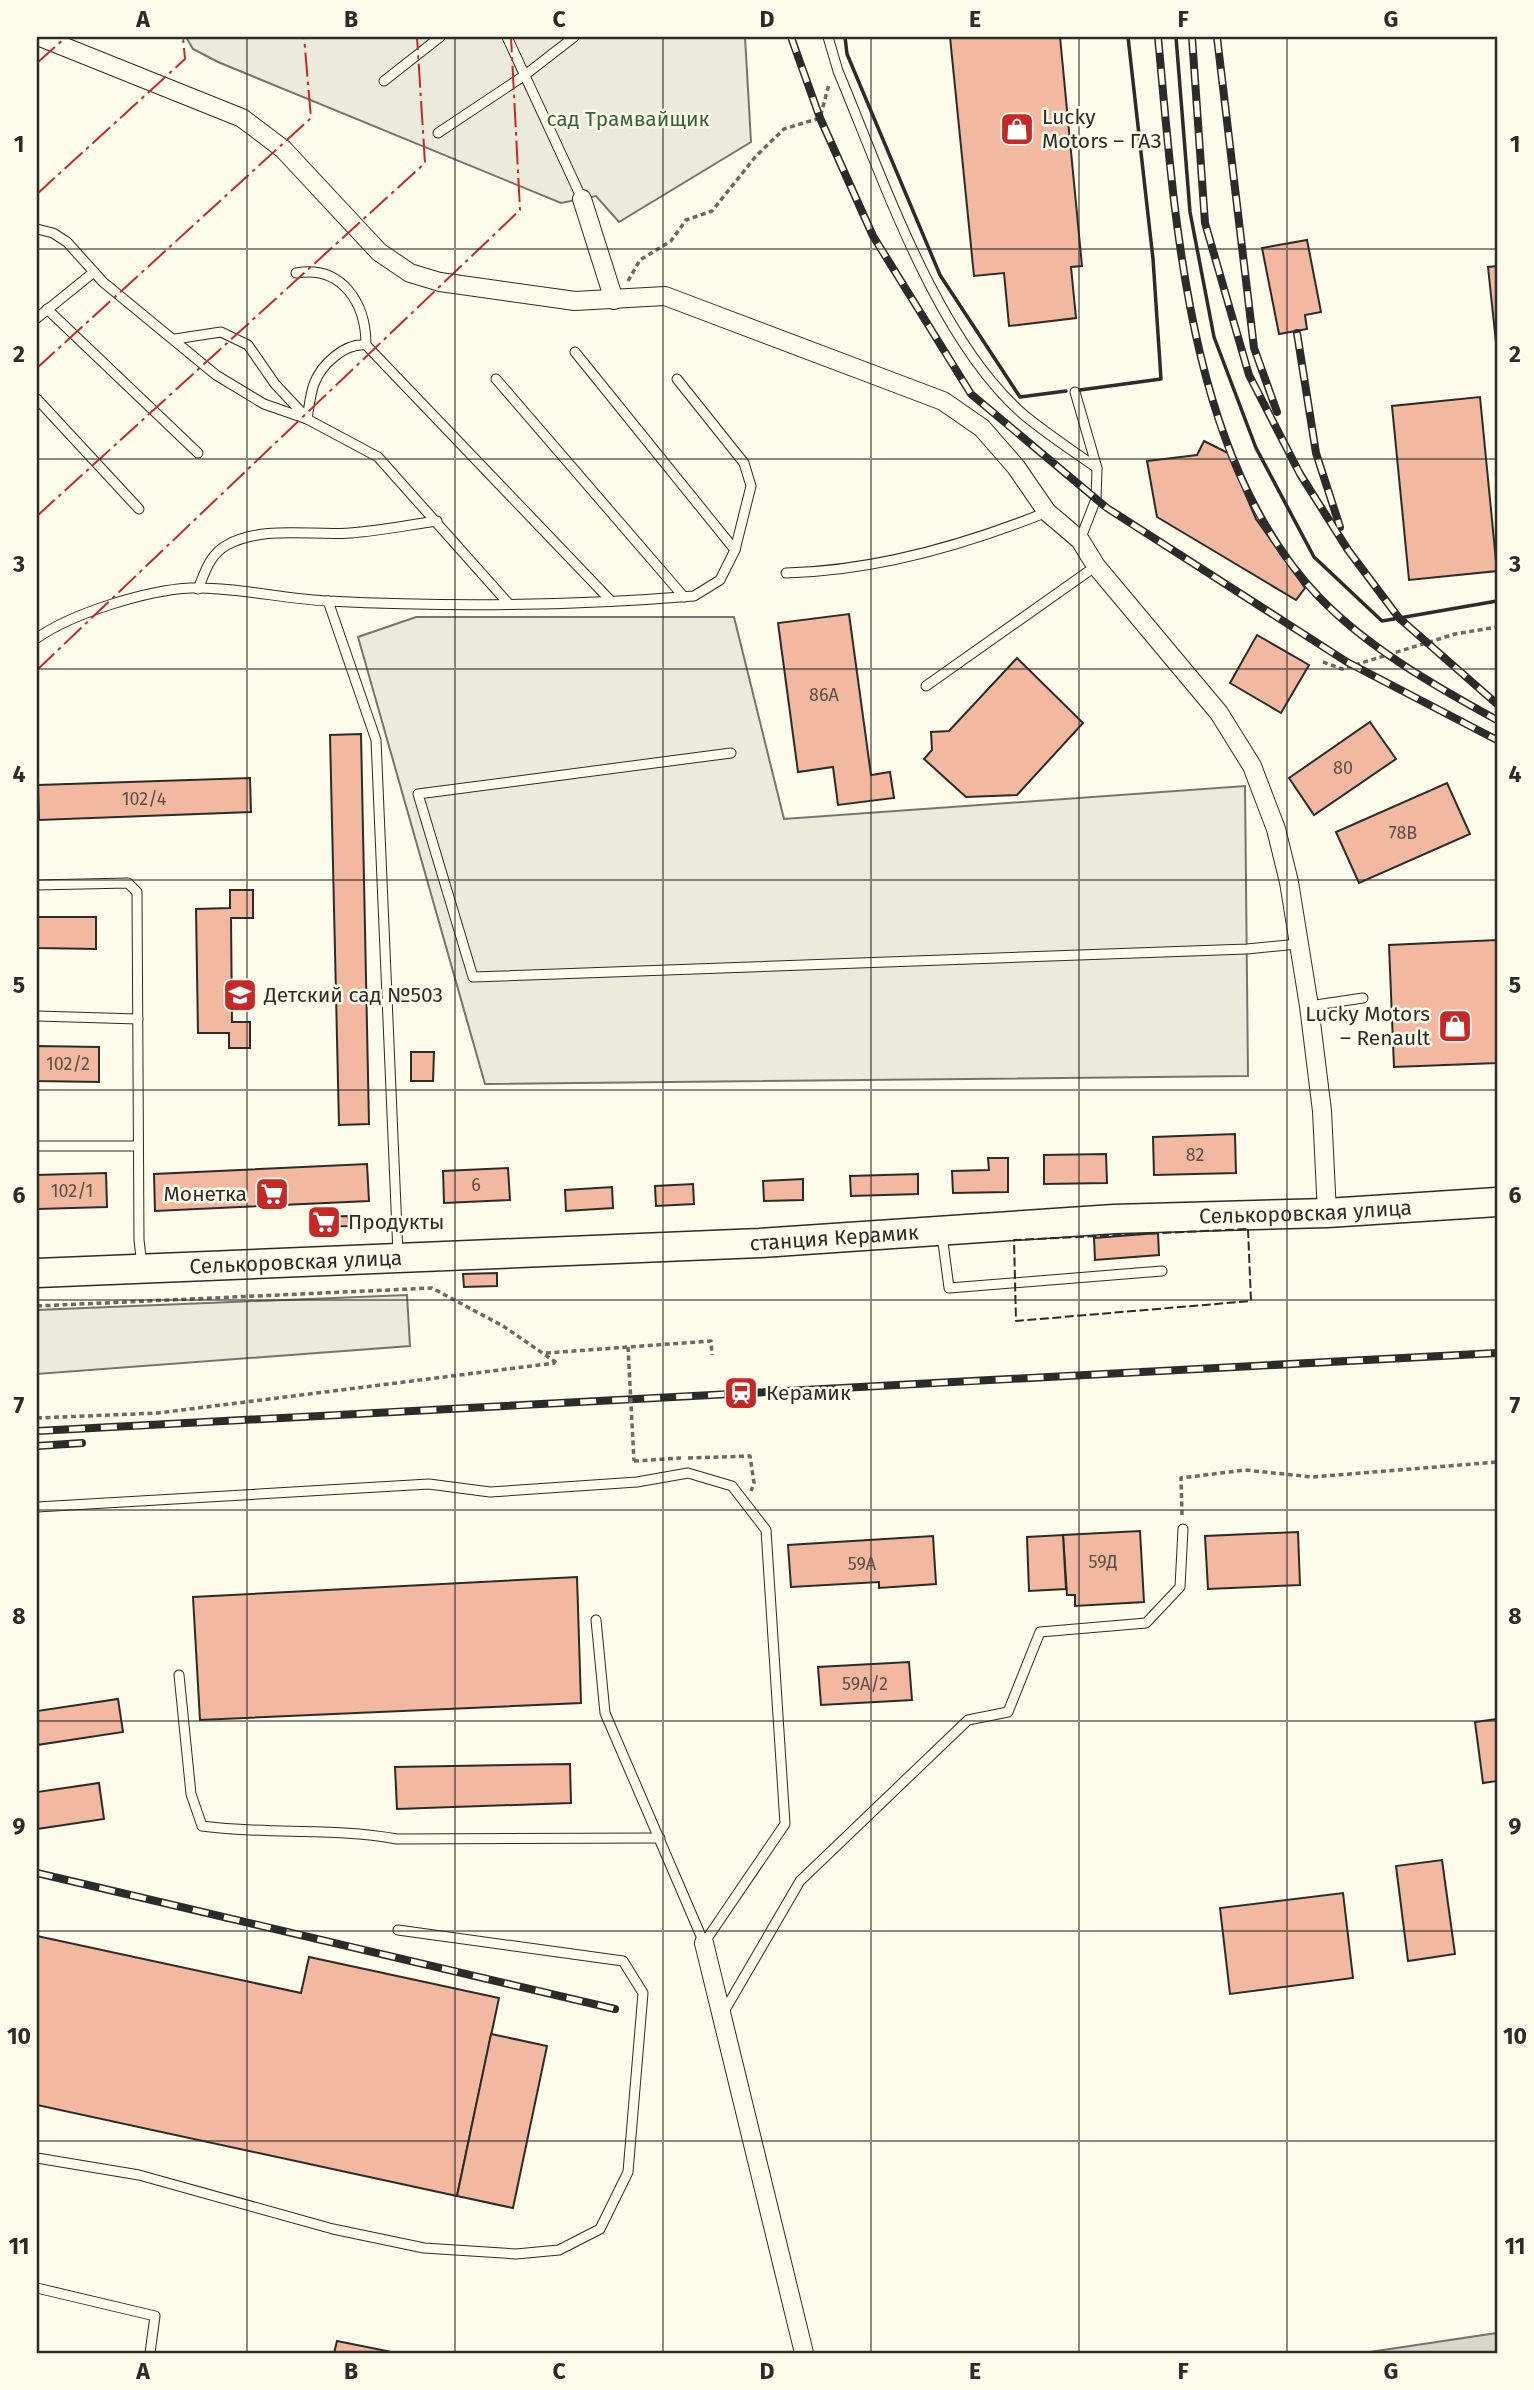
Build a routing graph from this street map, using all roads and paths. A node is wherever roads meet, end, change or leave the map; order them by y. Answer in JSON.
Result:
{"nodes":[{"id":1,"x":40,"y":37,"type":"edge"},
{"id":2,"x":440,"y":37,"type":"edge"},
{"id":3,"x":507,"y":37,"type":"edge"},
{"id":4,"x":574,"y":37,"type":"edge"},
{"id":5,"x":828,"y":37,"type":"edge"},
{"id":6,"x":838,"y":71,"type":"junction"},
{"id":7,"x":526,"y":75,"type":"junction"},
{"id":8,"x":384,"y":81,"type":"dead end"},
{"id":9,"x":438,"y":134,"type":"dead end"},
{"id":10,"x":582,"y":198,"type":"joint"},
{"id":11,"x":37,"y":229,"type":"edge"},
{"id":12,"x":94,"y":272,"type":"junction"},
{"id":13,"x":296,"y":273,"type":"dead end"},
{"id":14,"x":614,"y":300,"type":"junction"},
{"id":15,"x":47,"y":310,"type":"junction"},
{"id":16,"x":37,"y":318,"type":"edge"},
{"id":17,"x":175,"y":340,"type":"junction"},
{"id":18,"x":366,"y":345,"type":"junction"},
{"id":19,"x":575,"y":352,"type":"dead end"},
{"id":20,"x":496,"y":379,"type":"dead end"},
{"id":21,"x":677,"y":379,"type":"dead end"},
{"id":22,"x":1075,"y":392,"type":"dead end"},
{"id":23,"x":37,"y":399,"type":"edge"},
{"id":24,"x":307,"y":419,"type":"junction"},
{"id":25,"x":198,"y":453,"type":"dead end"},
{"id":26,"x":1097,"y":468,"type":"junction"},
{"id":27,"x":139,"y":509,"type":"dead end"},
{"id":28,"x":1047,"y":512,"type":"junction"},
{"id":29,"x":437,"y":521,"type":"junction"},
{"id":30,"x":1080,"y":540,"type":"junction"},
{"id":31,"x":735,"y":550,"type":"junction"},
{"id":32,"x":1096,"y":566,"type":"junction"},
{"id":33,"x":786,"y":573,"type":"dead end"},
{"id":34,"x":198,"y":589,"type":"junction"},
{"id":35,"x":684,"y":597,"type":"junction"},
{"id":36,"x":328,"y":601,"type":"junction"},
{"id":37,"x":611,"y":601,"type":"junction"},
{"id":38,"x":508,"y":603,"type":"junction"},
{"id":39,"x":1497,"y":627,"type":"edge"},
{"id":40,"x":37,"y":638,"type":"edge"},
{"id":41,"x":1323,"y":662,"type":"dead end"},
{"id":42,"x":926,"y":686,"type":"dead end"},
{"id":43,"x":731,"y":753,"type":"dead end"},
{"id":44,"x":37,"y":885,"type":"edge"},
{"id":45,"x":1298,"y":944,"type":"junction"},
{"id":46,"x":1363,"y":998,"type":"dead end"},
{"id":47,"x":1308,"y":1006,"type":"junction"},
{"id":48,"x":37,"y":1016,"type":"edge"},
{"id":49,"x":138,"y":1018,"type":"junction"},
{"id":50,"x":37,"y":1146,"type":"edge"},
{"id":51,"x":138,"y":1146,"type":"junction"},
{"id":52,"x":1497,"y":1202,"type":"edge"},
{"id":53,"x":1327,"y":1213,"type":"junction"},
{"id":54,"x":1114,"y":1219,"type":"joint"},
{"id":55,"x":942,"y":1230,"type":"junction"},
{"id":56,"x":556,"y":1251,"type":"joint"},
{"id":57,"x":398,"y":1255,"type":"junction"},
{"id":58,"x":142,"y":1268,"type":"junction"},
{"id":59,"x":1162,"y":1271,"type":"dead end"},
{"id":60,"x":37,"y":1273,"type":"edge"},
{"id":61,"x":37,"y":1306,"type":"edge"},
{"id":62,"x":628,"y":1347,"type":"junction"},
{"id":63,"x":544,"y":1354,"type":"junction"},
{"id":64,"x":712,"y":1354,"type":"dead end"},
{"id":65,"x":37,"y":1418,"type":"edge"},
{"id":66,"x":1497,"y":1462,"type":"edge"},
{"id":67,"x":745,"y":1503,"type":"junction"},
{"id":68,"x":37,"y":1507,"type":"edge"},
{"id":69,"x":1183,"y":1529,"type":"joint"},
{"id":70,"x":596,"y":1620,"type":"dead end"},
{"id":71,"x":179,"y":1675,"type":"dead end"},
{"id":72,"x":660,"y":1838,"type":"junction"},
{"id":73,"x":398,"y":1930,"type":"dead end"},
{"id":74,"x":704,"y":1943,"type":"junction"},
{"id":75,"x":721,"y":2016,"type":"junction"},
{"id":76,"x":37,"y":2158,"type":"edge"},
{"id":77,"x":37,"y":2288,"type":"edge"},
{"id":78,"x":149,"y":2353,"type":"edge"},
{"id":79,"x":804,"y":2353,"type":"edge"}],
"edges":[{"from":1,"to":14,"type":"street"},
{"from":2,"to":8,"type":"lane"},
{"from":3,"to":7,"type":"lane"},
{"from":4,"to":7,"type":"lane"},
{"from":5,"to":6,"type":"lane"},
{"from":6,"to":14,"type":"path"},
{"from":6,"to":26,"type":"lane"},
{"from":7,"to":9,"type":"lane"},
{"from":7,"to":10,"type":"lane"},
{"from":10,"to":14,"type":"street"},
{"from":11,"to":12,"type":"lane"},
{"from":12,"to":15,"type":"lane"},
{"from":12,"to":17,"type":"lane"},
{"from":13,"to":18,"type":"lane"},
{"from":14,"to":28,"type":"street"},
{"from":15,"to":16,"type":"lane"},
{"from":15,"to":25,"type":"lane"},
{"from":17,"to":24,"type":"lane"},
{"from":17,"to":24,"type":"lane"},
{"from":18,"to":24,"type":"lane"},
{"from":18,"to":37,"type":"lane"},
{"from":19,"to":31,"type":"lane"},
{"from":20,"to":35,"type":"lane"},
{"from":21,"to":31,"type":"lane"},
{"from":22,"to":26,"type":"lane"},
{"from":23,"to":27,"type":"lane"},
{"from":24,"to":29,"type":"lane"},
{"from":26,"to":30,"type":"lane"},
{"from":28,"to":30,"type":"street"},
{"from":28,"to":33,"type":"lane"},
{"from":29,"to":34,"type":"lane"},
{"from":29,"to":38,"type":"lane"},
{"from":30,"to":32,"type":"street"},
{"from":31,"to":35,"type":"lane"},
{"from":32,"to":42,"type":"lane"},
{"from":32,"to":45,"type":"street"},
{"from":34,"to":36,"type":"lane"},
{"from":34,"to":40,"type":"lane"},
{"from":35,"to":37,"type":"lane"},
{"from":36,"to":38,"type":"lane"},
{"from":36,"to":57,"type":"lane"},
{"from":37,"to":38,"type":"lane"},
{"from":39,"to":41,"type":"path"},
{"from":43,"to":45,"type":"lane"},
{"from":44,"to":49,"type":"lane"},
{"from":45,"to":47,"type":"street"},
{"from":46,"to":47,"type":"lane"},
{"from":47,"to":53,"type":"street"},
{"from":48,"to":49,"type":"lane"},
{"from":49,"to":51,"type":"lane"},
{"from":50,"to":51,"type":"lane"},
{"from":51,"to":58,"type":"lane"},
{"from":52,"to":53,"type":"main road","name":"Селькоровская улица"},
{"from":53,"to":54,"type":"main road","name":"Селькоровская улица"},
{"from":54,"to":55,"type":"main road","name":"станция Керамик"},
{"from":55,"to":56,"type":"main road","name":"станция Керамик"},
{"from":55,"to":59,"type":"lane"},
{"from":56,"to":57,"type":"main road","name":"Селькоровская улица"},
{"from":57,"to":58,"type":"main road","name":"Селькоровская улица"},
{"from":58,"to":60,"type":"main road","name":"Селькоровская улица"},
{"from":61,"to":63,"type":"path"},
{"from":62,"to":63,"type":"path"},
{"from":62,"to":64,"type":"path"},
{"from":62,"to":67,"type":"path","bridge":true},
{"from":63,"to":65,"type":"path"},
{"from":66,"to":69,"type":"path"},
{"from":67,"to":68,"type":"lane"},
{"from":67,"to":74,"type":"lane"},
{"from":69,"to":75,"type":"lane"},
{"from":70,"to":72,"type":"lane"},
{"from":71,"to":72,"type":"lane"},
{"from":72,"to":74,"type":"lane"},
{"from":73,"to":76,"type":"lane"},
{"from":74,"to":75,"type":"street"},
{"from":75,"to":79,"type":"street"},
{"from":77,"to":78,"type":"lane"}]}
